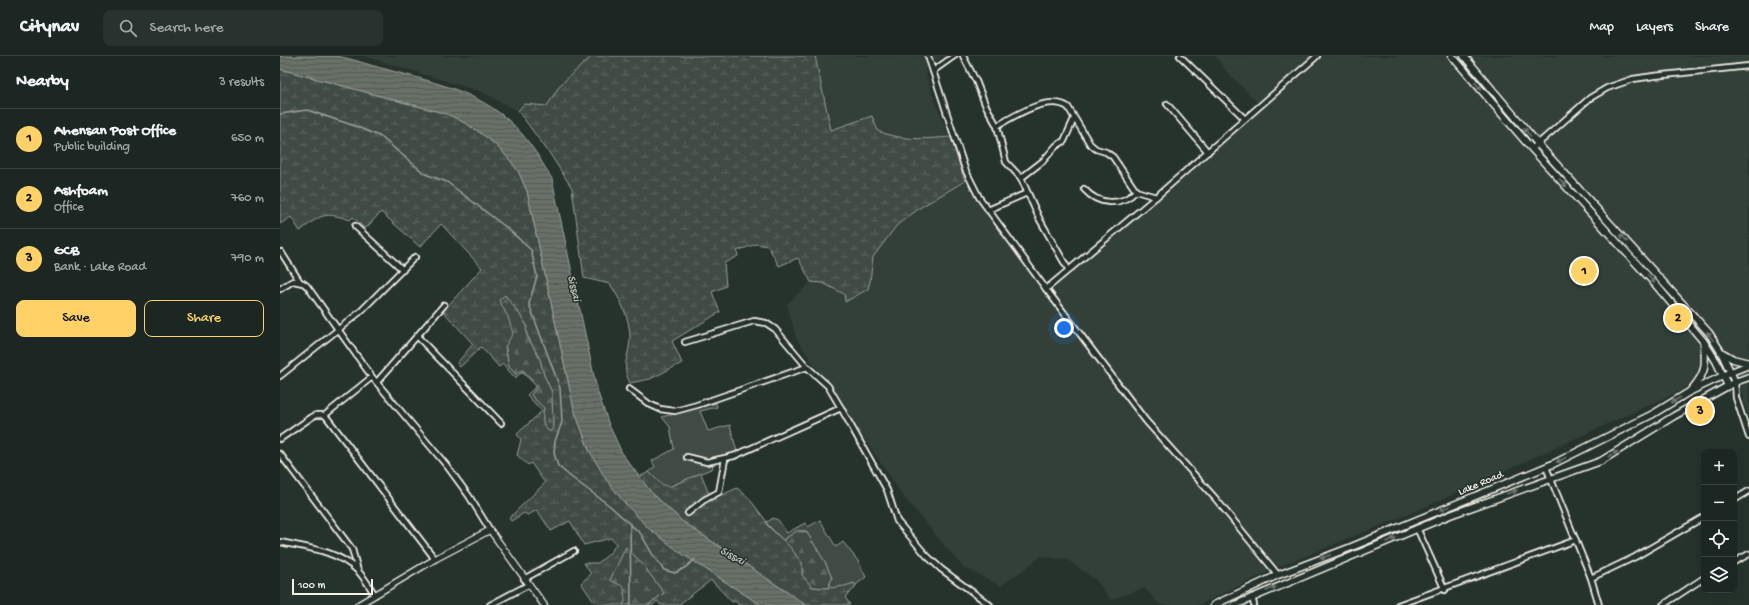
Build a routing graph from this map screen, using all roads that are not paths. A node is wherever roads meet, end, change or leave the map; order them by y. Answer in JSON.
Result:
{"nodes":[{"id":1,"x":928,"y":56,"type":"edge"},
{"id":2,"x":954,"y":56,"type":"edge"},
{"id":3,"x":963,"y":56,"type":"edge"},
{"id":4,"x":1180,"y":56,"type":"edge"},
{"id":5,"x":1317,"y":56,"type":"edge"},
{"id":6,"x":1452,"y":56,"type":"edge"},
{"id":7,"x":1464,"y":56,"type":"edge"},
{"id":8,"x":1749,"y":66,"type":"edge"},
{"id":9,"x":933,"y":71,"type":"junction"},
{"id":10,"x":1167,"y":104,"type":"dead end"},
{"id":11,"x":1074,"y":119,"type":"junction"},
{"id":12,"x":1245,"y":119,"type":"junction"},
{"id":13,"x":997,"y":126,"type":"junction"},
{"id":14,"x":1538,"y":144,"type":"junction"},
{"id":15,"x":1532,"y":149,"type":"junction"},
{"id":16,"x":1208,"y":152,"type":"junction"},
{"id":17,"x":1021,"y":178,"type":"junction"},
{"id":18,"x":1084,"y":189,"type":"dead end"},
{"id":19,"x":1136,"y":191,"type":"junction"},
{"id":20,"x":1027,"y":193,"type":"junction"},
{"id":21,"x":1156,"y":197,"type":"junction"},
{"id":22,"x":988,"y":210,"type":"junction"},
{"id":23,"x":355,"y":226,"type":"dead end"},
{"id":24,"x":281,"y":252,"type":"dead end"},
{"id":25,"x":415,"y":257,"type":"dead end"},
{"id":26,"x":403,"y":270,"type":"junction"},
{"id":27,"x":1068,"y":270,"type":"junction"},
{"id":28,"x":300,"y":282,"type":"junction"},
{"id":29,"x":280,"y":289,"type":"edge"},
{"id":30,"x":1046,"y":289,"type":"junction"},
{"id":31,"x":444,"y":304,"type":"dead end"},
{"id":32,"x":338,"y":330,"type":"junction"},
{"id":33,"x":417,"y":336,"type":"junction"},
{"id":34,"x":685,"y":342,"type":"dead end"},
{"id":35,"x":1704,"y":342,"type":"junction"},
{"id":36,"x":1721,"y":352,"type":"junction"},
{"id":37,"x":1749,"y":364,"type":"edge"},
{"id":38,"x":807,"y":367,"type":"junction"},
{"id":39,"x":1731,"y":372,"type":"junction"},
{"id":40,"x":1724,"y":375,"type":"junction"},
{"id":41,"x":280,"y":376,"type":"edge"},
{"id":42,"x":372,"y":377,"type":"junction"},
{"id":43,"x":1749,"y":377,"type":"edge"},
{"id":44,"x":377,"y":382,"type":"junction"},
{"id":45,"x":1735,"y":382,"type":"junction"},
{"id":46,"x":1728,"y":386,"type":"junction"},
{"id":47,"x":630,"y":389,"type":"dead end"},
{"id":48,"x":1689,"y":392,"type":"junction"},
{"id":49,"x":1736,"y":398,"type":"junction"},
{"id":50,"x":841,"y":408,"type":"junction"},
{"id":51,"x":325,"y":415,"type":"junction"},
{"id":52,"x":501,"y":423,"type":"dead end"},
{"id":53,"x":1749,"y":438,"type":"edge"},
{"id":54,"x":280,"y":439,"type":"edge"},
{"id":55,"x":280,"y":454,"type":"edge"},
{"id":56,"x":687,"y":457,"type":"dead end"},
{"id":57,"x":725,"y":458,"type":"junction"},
{"id":58,"x":1546,"y":467,"type":"junction"},
{"id":59,"x":1551,"y":478,"type":"junction"},
{"id":60,"x":1749,"y":491,"type":"edge"},
{"id":61,"x":1737,"y":498,"type":"edge"},
{"id":62,"x":688,"y":512,"type":"dead end"},
{"id":63,"x":1701,"y":519,"type":"edge"},
{"id":64,"x":1417,"y":528,"type":"junction"},
{"id":65,"x":490,"y":530,"type":"junction"},
{"id":66,"x":1576,"y":540,"type":"junction"},
{"id":67,"x":280,"y":542,"type":"edge"},
{"id":68,"x":574,"y":551,"type":"dead end"},
{"id":69,"x":1749,"y":554,"type":"edge"},
{"id":70,"x":435,"y":559,"type":"junction"},
{"id":71,"x":1737,"y":560,"type":"edge"},
{"id":72,"x":358,"y":571,"type":"junction"},
{"id":73,"x":1278,"y":575,"type":"junction"},
{"id":74,"x":1592,"y":578,"type":"junction"},
{"id":75,"x":524,"y":579,"type":"junction"},
{"id":76,"x":1701,"y":580,"type":"edge"},
{"id":77,"x":528,"y":585,"type":"junction"},
{"id":78,"x":1445,"y":590,"type":"junction"},
{"id":79,"x":375,"y":596,"type":"junction"},
{"id":80,"x":1252,"y":597,"type":"junction"},
{"id":81,"x":493,"y":604,"type":"edge"},
{"id":82,"x":358,"y":605,"type":"edge"},
{"id":83,"x":544,"y":605,"type":"edge"},
{"id":84,"x":990,"y":605,"type":"edge"},
{"id":85,"x":1214,"y":605,"type":"edge"},
{"id":86,"x":1235,"y":605,"type":"edge"},
{"id":87,"x":1254,"y":605,"type":"edge"},
{"id":88,"x":1398,"y":605,"type":"edge"},
{"id":89,"x":1599,"y":605,"type":"edge"},
{"id":90,"x":1663,"y":605,"type":"edge"}],
"edges":[{"from":1,"to":9,"type":"street"},
{"from":2,"to":9,"type":"street"},
{"from":3,"to":13,"type":"street"},
{"from":4,"to":12,"type":"street"},
{"from":5,"to":12,"type":"street"},
{"from":6,"to":15,"type":"main road","one_way":true},
{"from":14,"to":7,"type":"main road","one_way":true},
{"from":8,"to":14,"type":"street"},
{"from":9,"to":22,"type":"street"},
{"from":10,"to":16,"type":"street"},
{"from":11,"to":13,"type":"street"},
{"from":11,"to":17,"type":"street"},
{"from":11,"to":19,"type":"street"},
{"from":12,"to":16,"type":"street"},
{"from":13,"to":17,"type":"street"},
{"from":14,"to":15,"type":"street"},
{"from":36,"to":14,"type":"main road","one_way":true},
{"from":15,"to":35,"type":"main road","one_way":true},
{"from":16,"to":21,"type":"street"},
{"from":17,"to":20,"type":"street"},
{"from":18,"to":19,"type":"street"},
{"from":19,"to":21,"type":"street"},
{"from":20,"to":22,"type":"street"},
{"from":20,"to":27,"type":"street"},
{"from":21,"to":27,"type":"street"},
{"from":22,"to":30,"type":"street"},
{"from":23,"to":26,"type":"street"},
{"from":24,"to":28,"type":"street"},
{"from":25,"to":26,"type":"street"},
{"from":26,"to":32,"type":"street"},
{"from":27,"to":30,"type":"street"},
{"from":28,"to":29,"type":"street"},
{"from":28,"to":32,"type":"street"},
{"from":30,"to":73,"type":"street"},
{"from":31,"to":33,"type":"street"},
{"from":32,"to":41,"type":"street"},
{"from":32,"to":42,"type":"street"},
{"from":33,"to":44,"type":"street"},
{"from":33,"to":52,"type":"street"},
{"from":34,"to":38,"type":"street"},
{"from":35,"to":40,"type":"main road"},
{"from":35,"to":48,"type":"main road"},
{"from":36,"to":37,"type":"main road"},
{"from":36,"to":39,"type":"main road"},
{"from":37,"to":39,"type":"main road","name":"Lake Road"},
{"from":38,"to":47,"type":"street"},
{"from":38,"to":50,"type":"street"},
{"from":39,"to":40,"type":"main road","name":"Lake Road"},
{"from":39,"to":45,"type":"main road"},
{"from":40,"to":46,"type":"main road"},
{"from":40,"to":48,"type":"main road","name":"Lake Road"},
{"from":42,"to":44,"type":"street"},
{"from":42,"to":51,"type":"street"},
{"from":43,"to":45,"type":"main road","name":"Lake Road"},
{"from":44,"to":65,"type":"street"},
{"from":45,"to":46,"type":"main road","name":"Lake Road"},
{"from":45,"to":49,"type":"street"},
{"from":46,"to":49,"type":"street"},
{"from":59,"to":46,"type":"main road","name":"Lake Road","one_way":true},
{"from":48,"to":58,"type":"main road","name":"Lake Road","one_way":true},
{"from":49,"to":53,"type":"street"},
{"from":50,"to":57,"type":"street"},
{"from":50,"to":84,"type":"street"},
{"from":51,"to":54,"type":"street"},
{"from":51,"to":70,"type":"street"},
{"from":55,"to":72,"type":"street"},
{"from":56,"to":57,"type":"street"},
{"from":57,"to":62,"type":"street"},
{"from":58,"to":59,"type":"street"},
{"from":58,"to":73,"type":"main road","name":"Lake Road","one_way":true},
{"from":64,"to":59,"type":"main road","name":"Lake Road","one_way":true},
{"from":59,"to":66,"type":"street"},
{"from":60,"to":61,"type":"street"},
{"from":63,"to":74,"type":"street"},
{"from":64,"to":78,"type":"street"},
{"from":80,"to":64,"type":"main road","name":"Lake Road","one_way":true},
{"from":65,"to":70,"type":"street"},
{"from":65,"to":75,"type":"street"},
{"from":66,"to":74,"type":"street"},
{"from":66,"to":78,"type":"street"},
{"from":67,"to":72,"type":"street"},
{"from":68,"to":75,"type":"street"},
{"from":69,"to":71,"type":"street"},
{"from":70,"to":79,"type":"street"},
{"from":72,"to":79,"type":"street"},
{"from":73,"to":85,"type":"main road","name":"Lake Road"},
{"from":74,"to":89,"type":"street"},
{"from":75,"to":77,"type":"street"},
{"from":76,"to":90,"type":"street"},
{"from":77,"to":81,"type":"street"},
{"from":77,"to":83,"type":"street"},
{"from":78,"to":88,"type":"street"},
{"from":79,"to":82,"type":"street"},
{"from":80,"to":86,"type":"main road","name":"Lake Road"},
{"from":80,"to":87,"type":"street"}]}
